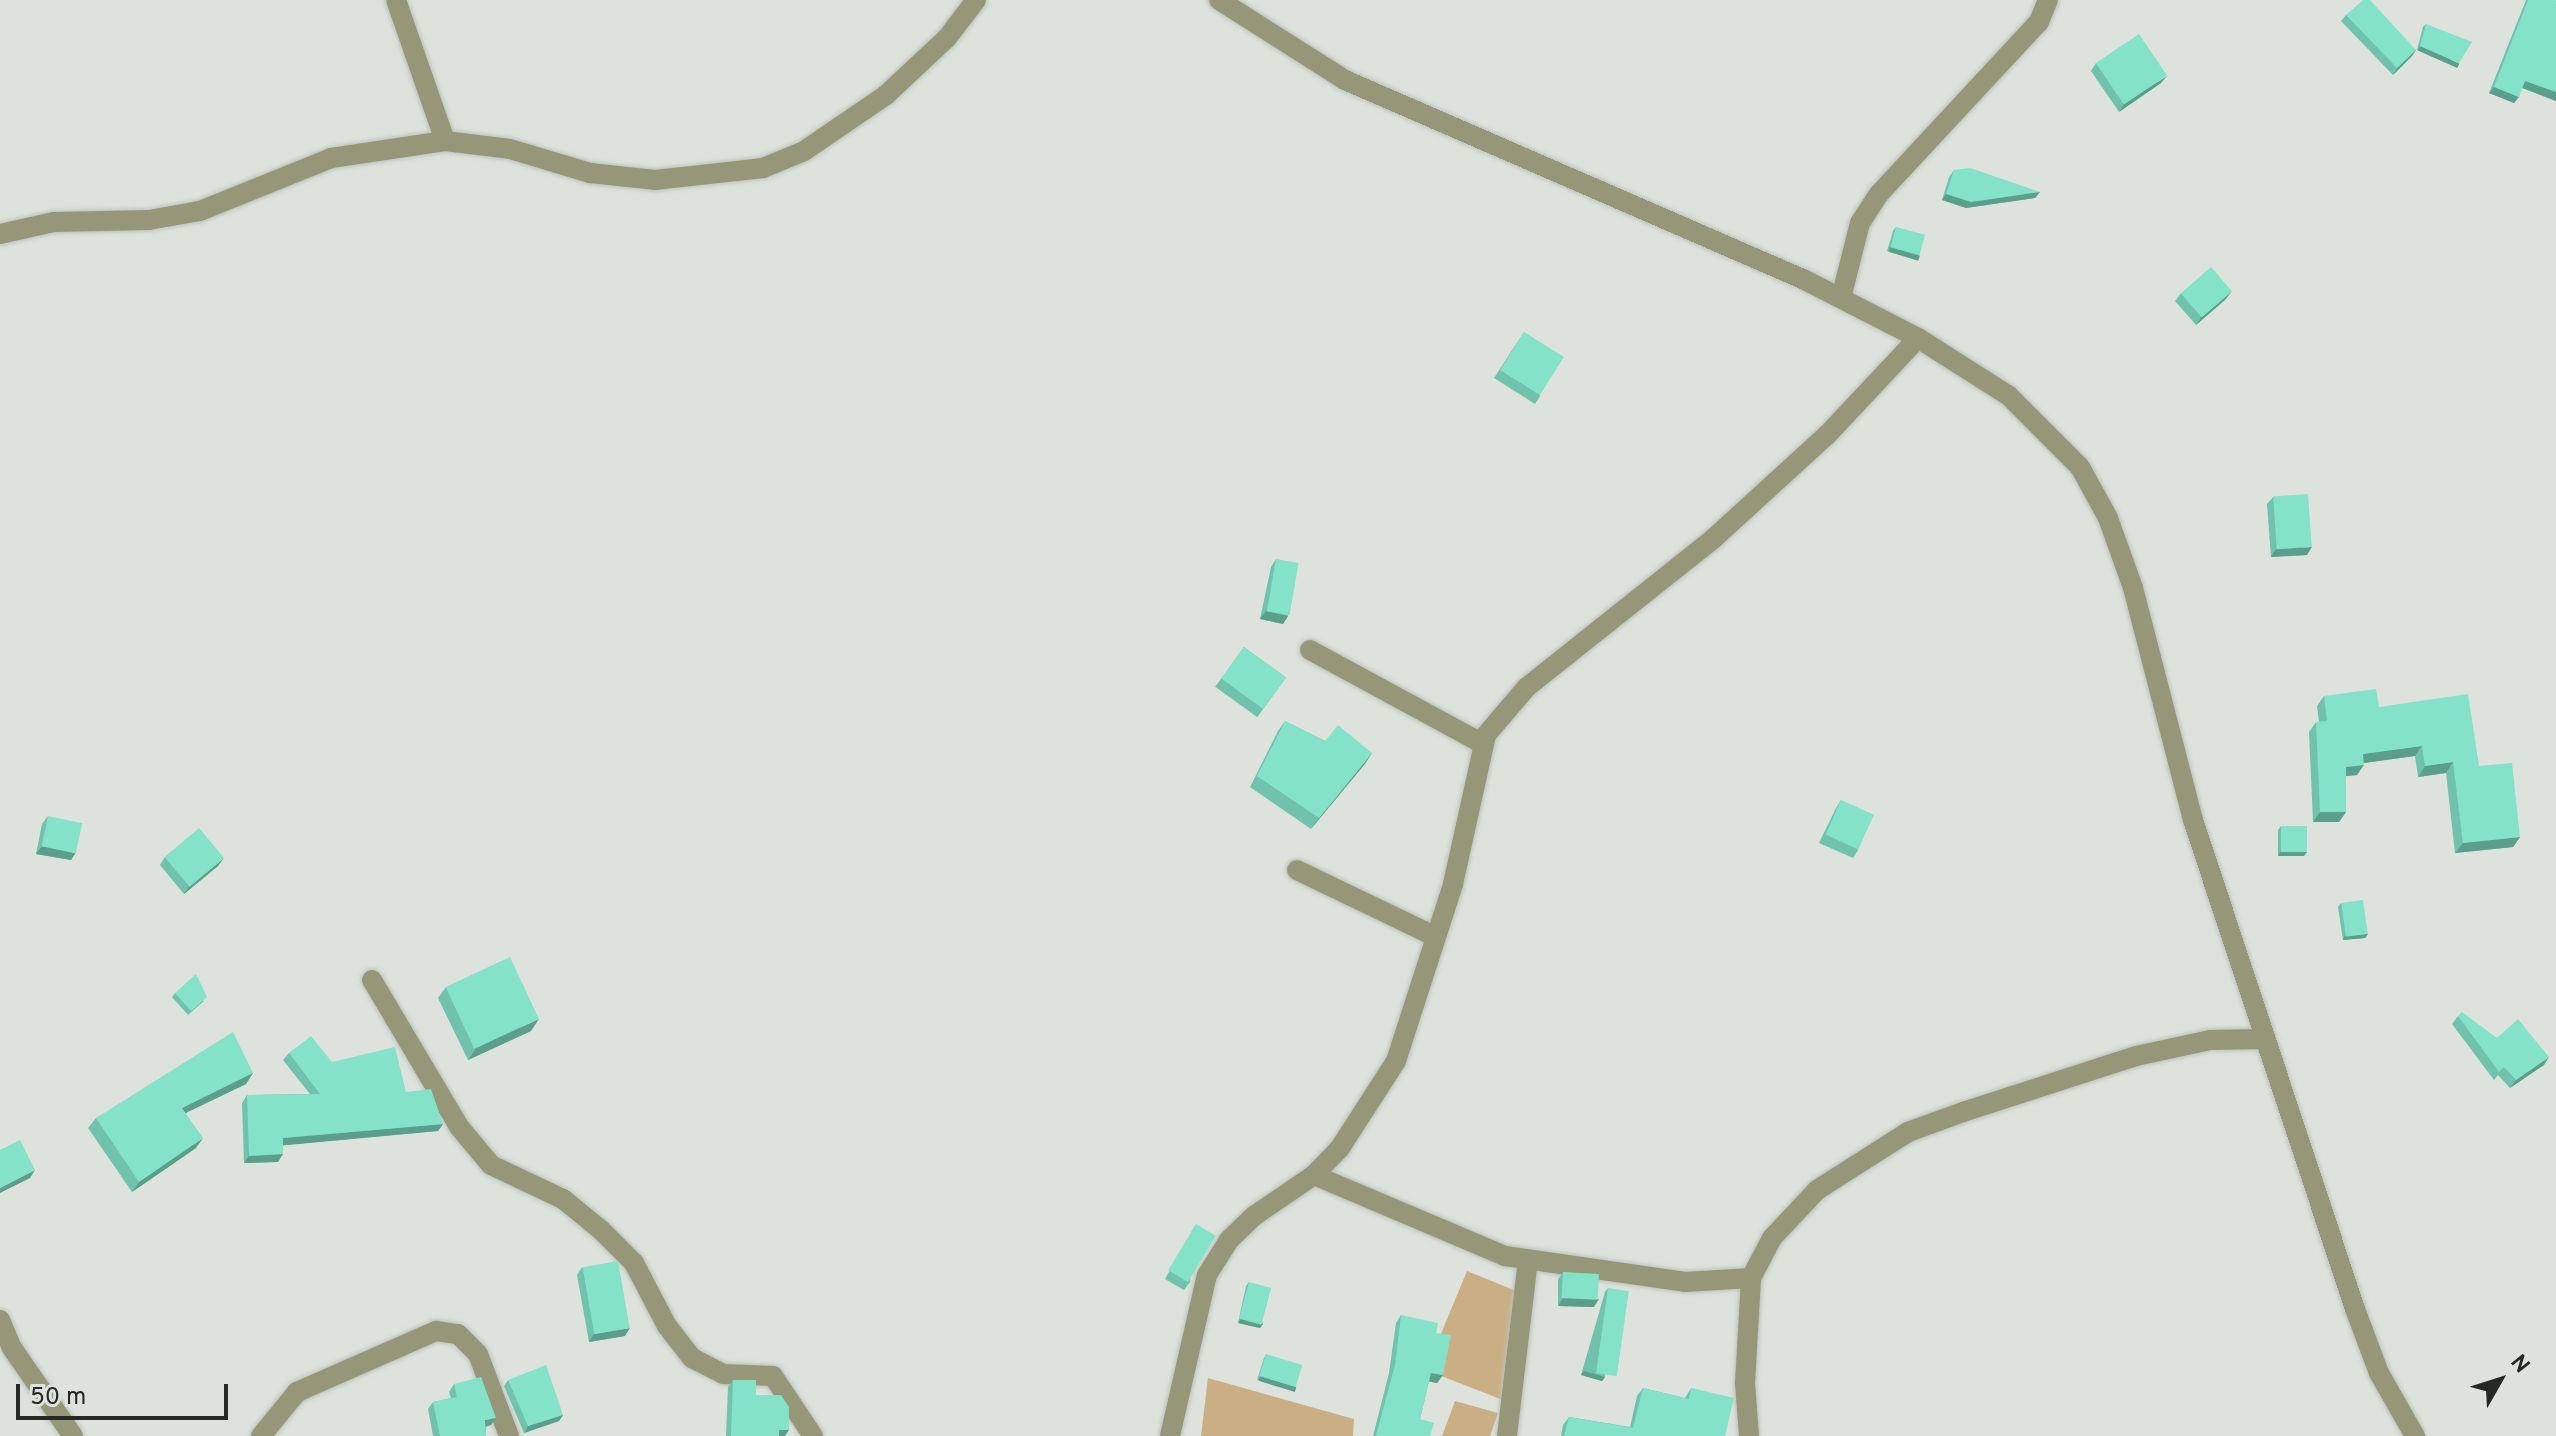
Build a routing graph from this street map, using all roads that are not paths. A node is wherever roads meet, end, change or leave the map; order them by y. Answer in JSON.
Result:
{"nodes":[{"id":1,"x":396,"y":0,"type":"edge"},
{"id":2,"x":976,"y":0,"type":"edge"},
{"id":3,"x":1219,"y":0,"type":"edge"},
{"id":4,"x":2048,"y":0,"type":"edge"},
{"id":5,"x":445,"y":141,"type":"junction"},
{"id":6,"x":0,"y":234,"type":"edge"},
{"id":7,"x":1841,"y":298,"type":"junction"},
{"id":8,"x":1918,"y":338,"type":"junction"},
{"id":9,"x":1310,"y":650,"type":"dead end"},
{"id":10,"x":1483,"y":744,"type":"junction"},
{"id":11,"x":1297,"y":870,"type":"dead end"},
{"id":12,"x":1434,"y":936,"type":"junction"},
{"id":13,"x":372,"y":980,"type":"dead end"},
{"id":14,"x":2265,"y":1039,"type":"junction"},
{"id":15,"x":1314,"y":1175,"type":"junction"},
{"id":16,"x":1528,"y":1261,"type":"junction"},
{"id":17,"x":1751,"y":1278,"type":"junction"},
{"id":18,"x":0,"y":1320,"type":"edge"},
{"id":19,"x":6,"y":1349,"type":"edge"},
{"id":20,"x":73,"y":1436,"type":"edge"},
{"id":21,"x":261,"y":1436,"type":"edge"},
{"id":22,"x":509,"y":1436,"type":"edge"},
{"id":23,"x":813,"y":1436,"type":"edge"},
{"id":24,"x":1170,"y":1436,"type":"edge"},
{"id":25,"x":1507,"y":1436,"type":"edge"},
{"id":26,"x":1749,"y":1436,"type":"edge"},
{"id":27,"x":2415,"y":1436,"type":"edge"}],
"edges":[{"from":1,"to":5,"type":"street"},
{"from":2,"to":5,"type":"street"},
{"from":3,"to":7,"type":"street"},
{"from":4,"to":7,"type":"street"},
{"from":5,"to":6,"type":"street"},
{"from":7,"to":8,"type":"street"},
{"from":8,"to":10,"type":"street"},
{"from":8,"to":14,"type":"street"},
{"from":9,"to":10,"type":"street"},
{"from":10,"to":12,"type":"street"},
{"from":11,"to":12,"type":"street"},
{"from":12,"to":15,"type":"street"},
{"from":13,"to":23,"type":"street"},
{"from":14,"to":17,"type":"street"},
{"from":14,"to":27,"type":"street"},
{"from":15,"to":16,"type":"street"},
{"from":15,"to":24,"type":"street"},
{"from":16,"to":17,"type":"street"},
{"from":16,"to":25,"type":"street"},
{"from":17,"to":26,"type":"street"},
{"from":18,"to":19,"type":"street"},
{"from":19,"to":20,"type":"street"},
{"from":21,"to":22,"type":"street"}]}
